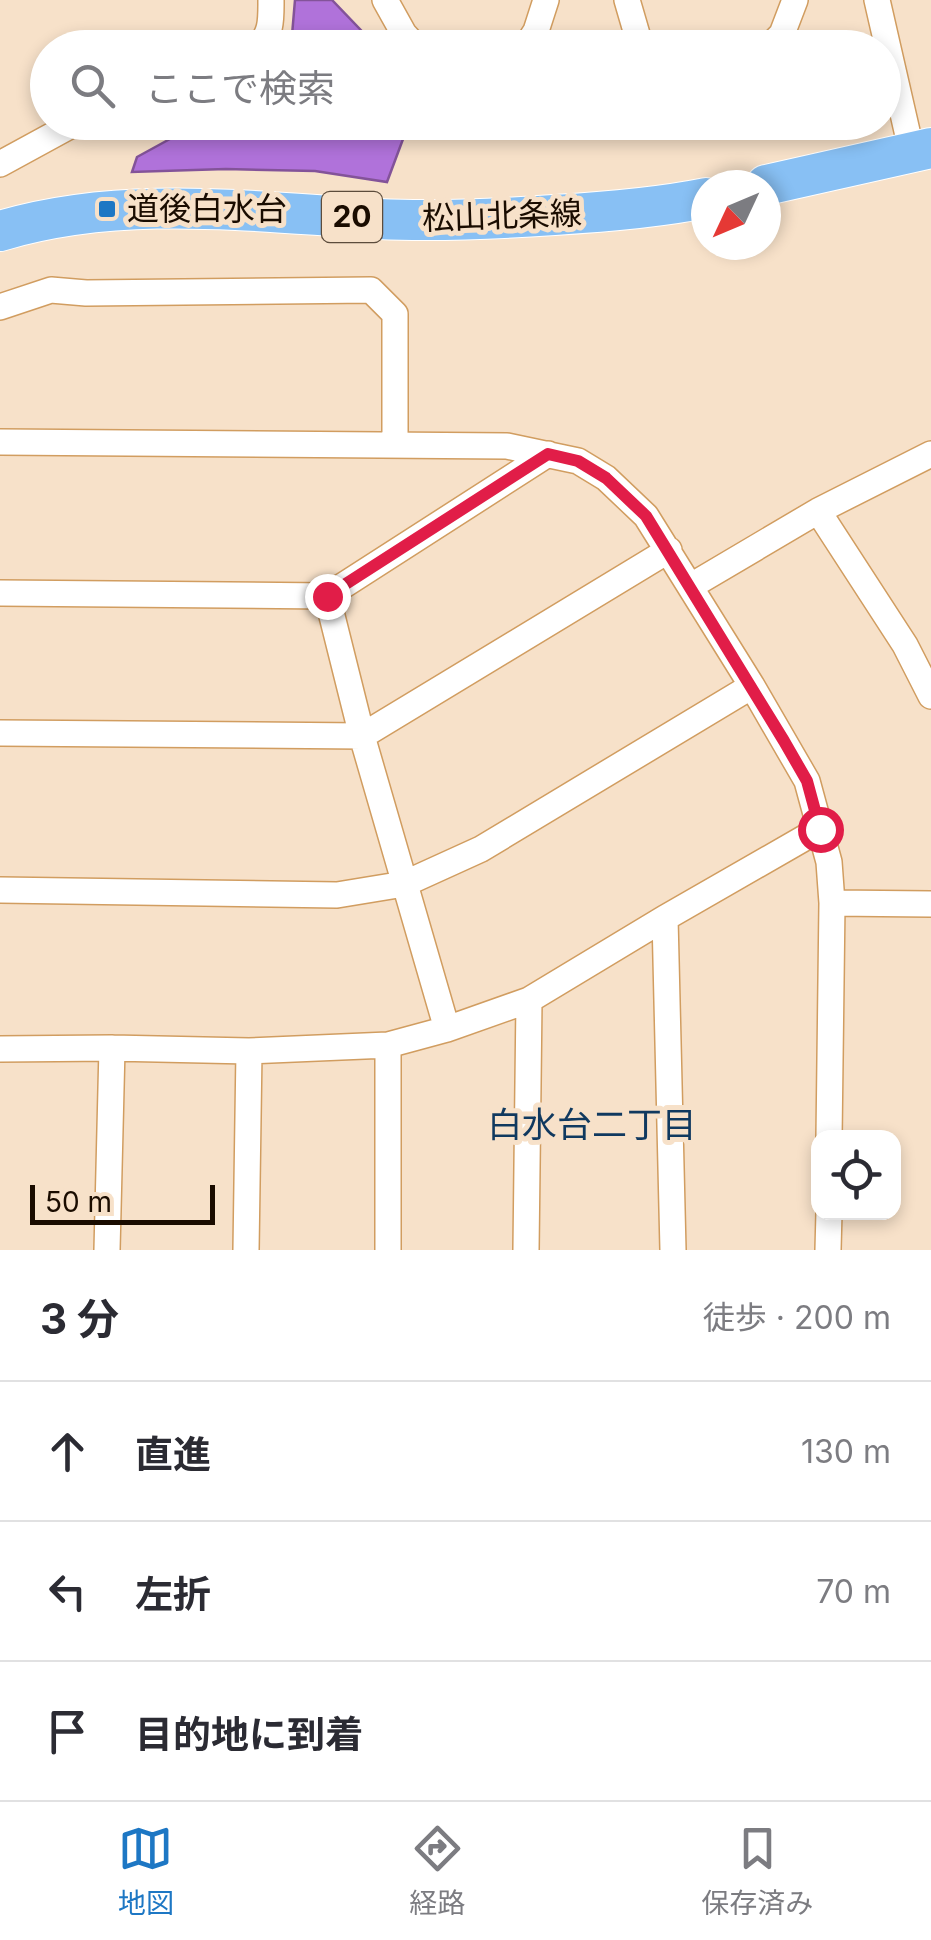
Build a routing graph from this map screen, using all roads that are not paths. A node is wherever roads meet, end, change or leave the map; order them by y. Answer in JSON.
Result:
{"nodes":[{"id":1,"x":271,"y":0,"type":"edge"},
{"id":2,"x":384,"y":0,"type":"edge"},
{"id":3,"x":546,"y":0,"type":"edge"},
{"id":4,"x":627,"y":0,"type":"edge"},
{"id":5,"x":795,"y":0,"type":"edge"},
{"id":6,"x":878,"y":0,"type":"edge"},
{"id":7,"x":269,"y":30,"type":"edge"},
{"id":8,"x":402,"y":30,"type":"edge"},
{"id":9,"x":536,"y":30,"type":"edge"},
{"id":10,"x":636,"y":30,"type":"edge"},
{"id":11,"x":784,"y":30,"type":"edge"},
{"id":12,"x":887,"y":30,"type":"edge"},
{"id":13,"x":901,"y":78,"type":"edge"},
{"id":14,"x":44,"y":140,"type":"edge"},
{"id":15,"x":922,"y":150,"type":"edge"},
{"id":16,"x":0,"y":164,"type":"edge"},
{"id":17,"x":781,"y":182,"type":"edge"},
{"id":18,"x":691,"y":201,"type":"edge"},
{"id":19,"x":0,"y":232,"type":"edge"},
{"id":20,"x":0,"y":307,"type":"edge"},
{"id":21,"x":0,"y":442,"type":"edge"},
{"id":22,"x":395,"y":444,"type":"junction"},
{"id":23,"x":548,"y":454,"type":"junction"},
{"id":24,"x":931,"y":454,"type":"edge"},
{"id":25,"x":818,"y":511,"type":"junction"},
{"id":26,"x":668,"y":550,"type":"junction"},
{"id":27,"x":691,"y":586,"type":"junction"},
{"id":28,"x":0,"y":593,"type":"edge"},
{"id":29,"x":327,"y":596,"type":"junction"},
{"id":30,"x":752,"y":686,"type":"junction"},
{"id":31,"x":931,"y":696,"type":"edge"},
{"id":32,"x":0,"y":734,"type":"edge"},
{"id":33,"x":362,"y":736,"type":"junction"},
{"id":34,"x":820,"y":829,"type":"junction"},
{"id":35,"x":404,"y":884,"type":"junction"},
{"id":36,"x":0,"y":890,"type":"edge"},
{"id":37,"x":832,"y":903,"type":"junction"},
{"id":38,"x":931,"y":904,"type":"edge"},
{"id":39,"x":665,"y":918,"type":"junction"},
{"id":40,"x":529,"y":1000,"type":"junction"},
{"id":41,"x":447,"y":1029,"type":"junction"},
{"id":42,"x":388,"y":1046,"type":"junction"},
{"id":43,"x":0,"y":1048,"type":"edge"},
{"id":44,"x":112,"y":1048,"type":"junction"},
{"id":45,"x":249,"y":1051,"type":"junction"},
{"id":46,"x":829,"y":1130,"type":"edge"},
{"id":47,"x":828,"y":1220,"type":"edge"},
{"id":48,"x":107,"y":1250,"type":"edge"},
{"id":49,"x":246,"y":1250,"type":"edge"},
{"id":50,"x":388,"y":1250,"type":"edge"},
{"id":51,"x":526,"y":1250,"type":"edge"},
{"id":52,"x":672,"y":1250,"type":"edge"},
{"id":53,"x":828,"y":1250,"type":"edge"}],
"edges":[{"from":1,"to":7,"type":"street"},
{"from":2,"to":8,"type":"street"},
{"from":3,"to":9,"type":"street"},
{"from":4,"to":10,"type":"street"},
{"from":5,"to":11,"type":"street"},
{"from":6,"to":12,"type":"street"},
{"from":13,"to":15,"type":"street"},
{"from":14,"to":16,"type":"street"},
{"from":15,"to":17,"type":"main road"},
{"from":18,"to":19,"type":"main road","name":"松山北条線","number":"20"},
{"from":20,"to":22,"type":"street"},
{"from":21,"to":22,"type":"street"},
{"from":22,"to":23,"type":"street"},
{"from":23,"to":26,"type":"street"},
{"from":23,"to":29,"type":"street"},
{"from":24,"to":25,"type":"street"},
{"from":25,"to":27,"type":"street"},
{"from":25,"to":31,"type":"street"},
{"from":26,"to":27,"type":"street"},
{"from":26,"to":33,"type":"street"},
{"from":27,"to":30,"type":"street"},
{"from":28,"to":29,"type":"street"},
{"from":29,"to":33,"type":"street"},
{"from":30,"to":34,"type":"street"},
{"from":30,"to":35,"type":"street"},
{"from":32,"to":33,"type":"street"},
{"from":33,"to":35,"type":"street"},
{"from":34,"to":37,"type":"street"},
{"from":34,"to":39,"type":"street"},
{"from":35,"to":36,"type":"street"},
{"from":35,"to":41,"type":"street"},
{"from":37,"to":38,"type":"street"},
{"from":37,"to":46,"type":"street"},
{"from":39,"to":40,"type":"street"},
{"from":39,"to":52,"type":"street"},
{"from":40,"to":41,"type":"street"},
{"from":40,"to":51,"type":"street"},
{"from":41,"to":42,"type":"street"},
{"from":42,"to":45,"type":"street"},
{"from":42,"to":50,"type":"street"},
{"from":43,"to":44,"type":"street"},
{"from":44,"to":45,"type":"street"},
{"from":44,"to":48,"type":"street"},
{"from":45,"to":49,"type":"street"},
{"from":47,"to":53,"type":"street"}]}
